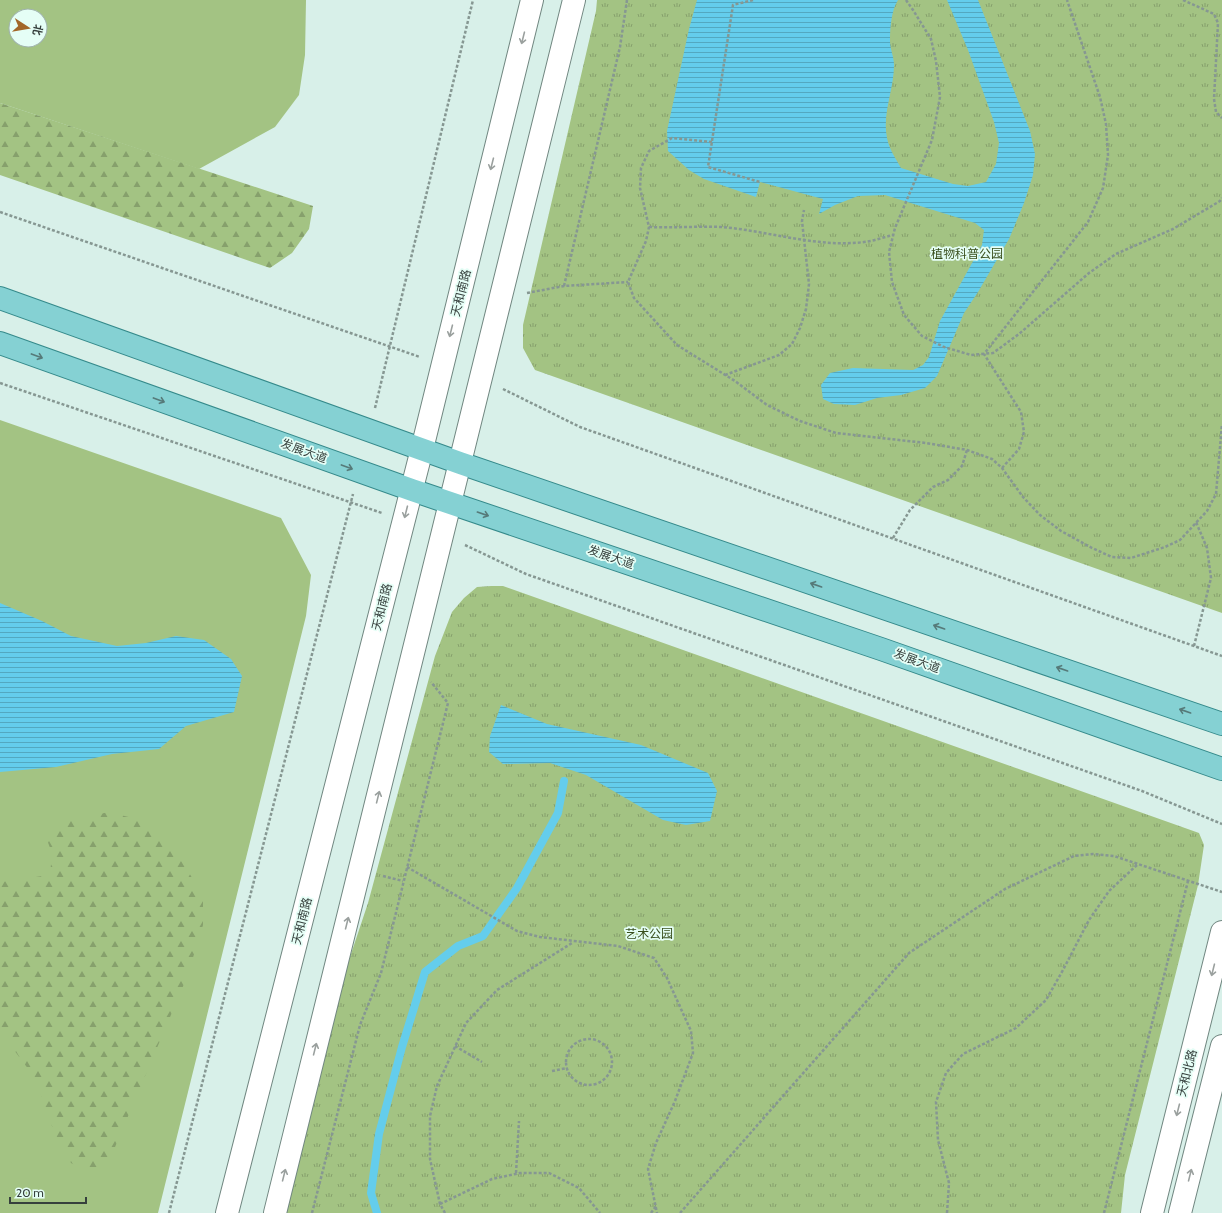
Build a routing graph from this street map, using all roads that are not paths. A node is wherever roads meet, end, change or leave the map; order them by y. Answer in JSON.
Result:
{"nodes":[{"id":1,"x":532,"y":0,"type":"edge"},
{"id":2,"x":574,"y":0,"type":"edge"},
{"id":3,"x":0,"y":298,"type":"edge"},
{"id":4,"x":0,"y":343,"type":"edge"},
{"id":5,"x":422,"y":449,"type":"junction"},
{"id":6,"x":460,"y":463,"type":"junction"},
{"id":7,"x":412,"y":490,"type":"junction"},
{"id":8,"x":450,"y":503,"type":"junction"},
{"id":9,"x":1222,"y":724,"type":"edge"},
{"id":10,"x":1222,"y":769,"type":"edge"},
{"id":11,"x":1222,"y":932,"type":"edge"},
{"id":12,"x":1222,"y":1046,"type":"edge"},
{"id":13,"x":227,"y":1213,"type":"edge"},
{"id":14,"x":275,"y":1213,"type":"edge"},
{"id":15,"x":1152,"y":1213,"type":"edge"},
{"id":16,"x":1180,"y":1213,"type":"edge"}],
"edges":[{"from":1,"to":5,"type":"street","name":"天和南路","one_way":true},
{"from":2,"to":6,"type":"street"},
{"from":3,"to":5,"type":"main road"},
{"from":4,"to":7,"type":"main road","name":"发展大道","one_way":true},
{"from":5,"to":6,"type":"main road"},
{"from":5,"to":7,"type":"street","name":"天和南路"},
{"from":6,"to":8,"type":"street"},
{"from":9,"to":6,"type":"main road","one_way":true},
{"from":7,"to":8,"type":"main road","name":"发展大道"},
{"from":7,"to":13,"type":"street","name":"天和南路","one_way":true},
{"from":8,"to":10,"type":"main road","name":"发展大道","one_way":true},
{"from":14,"to":8,"type":"street","one_way":true},
{"from":11,"to":15,"type":"street","name":"天和北路","one_way":true},
{"from":16,"to":12,"type":"street","one_way":true}]}
